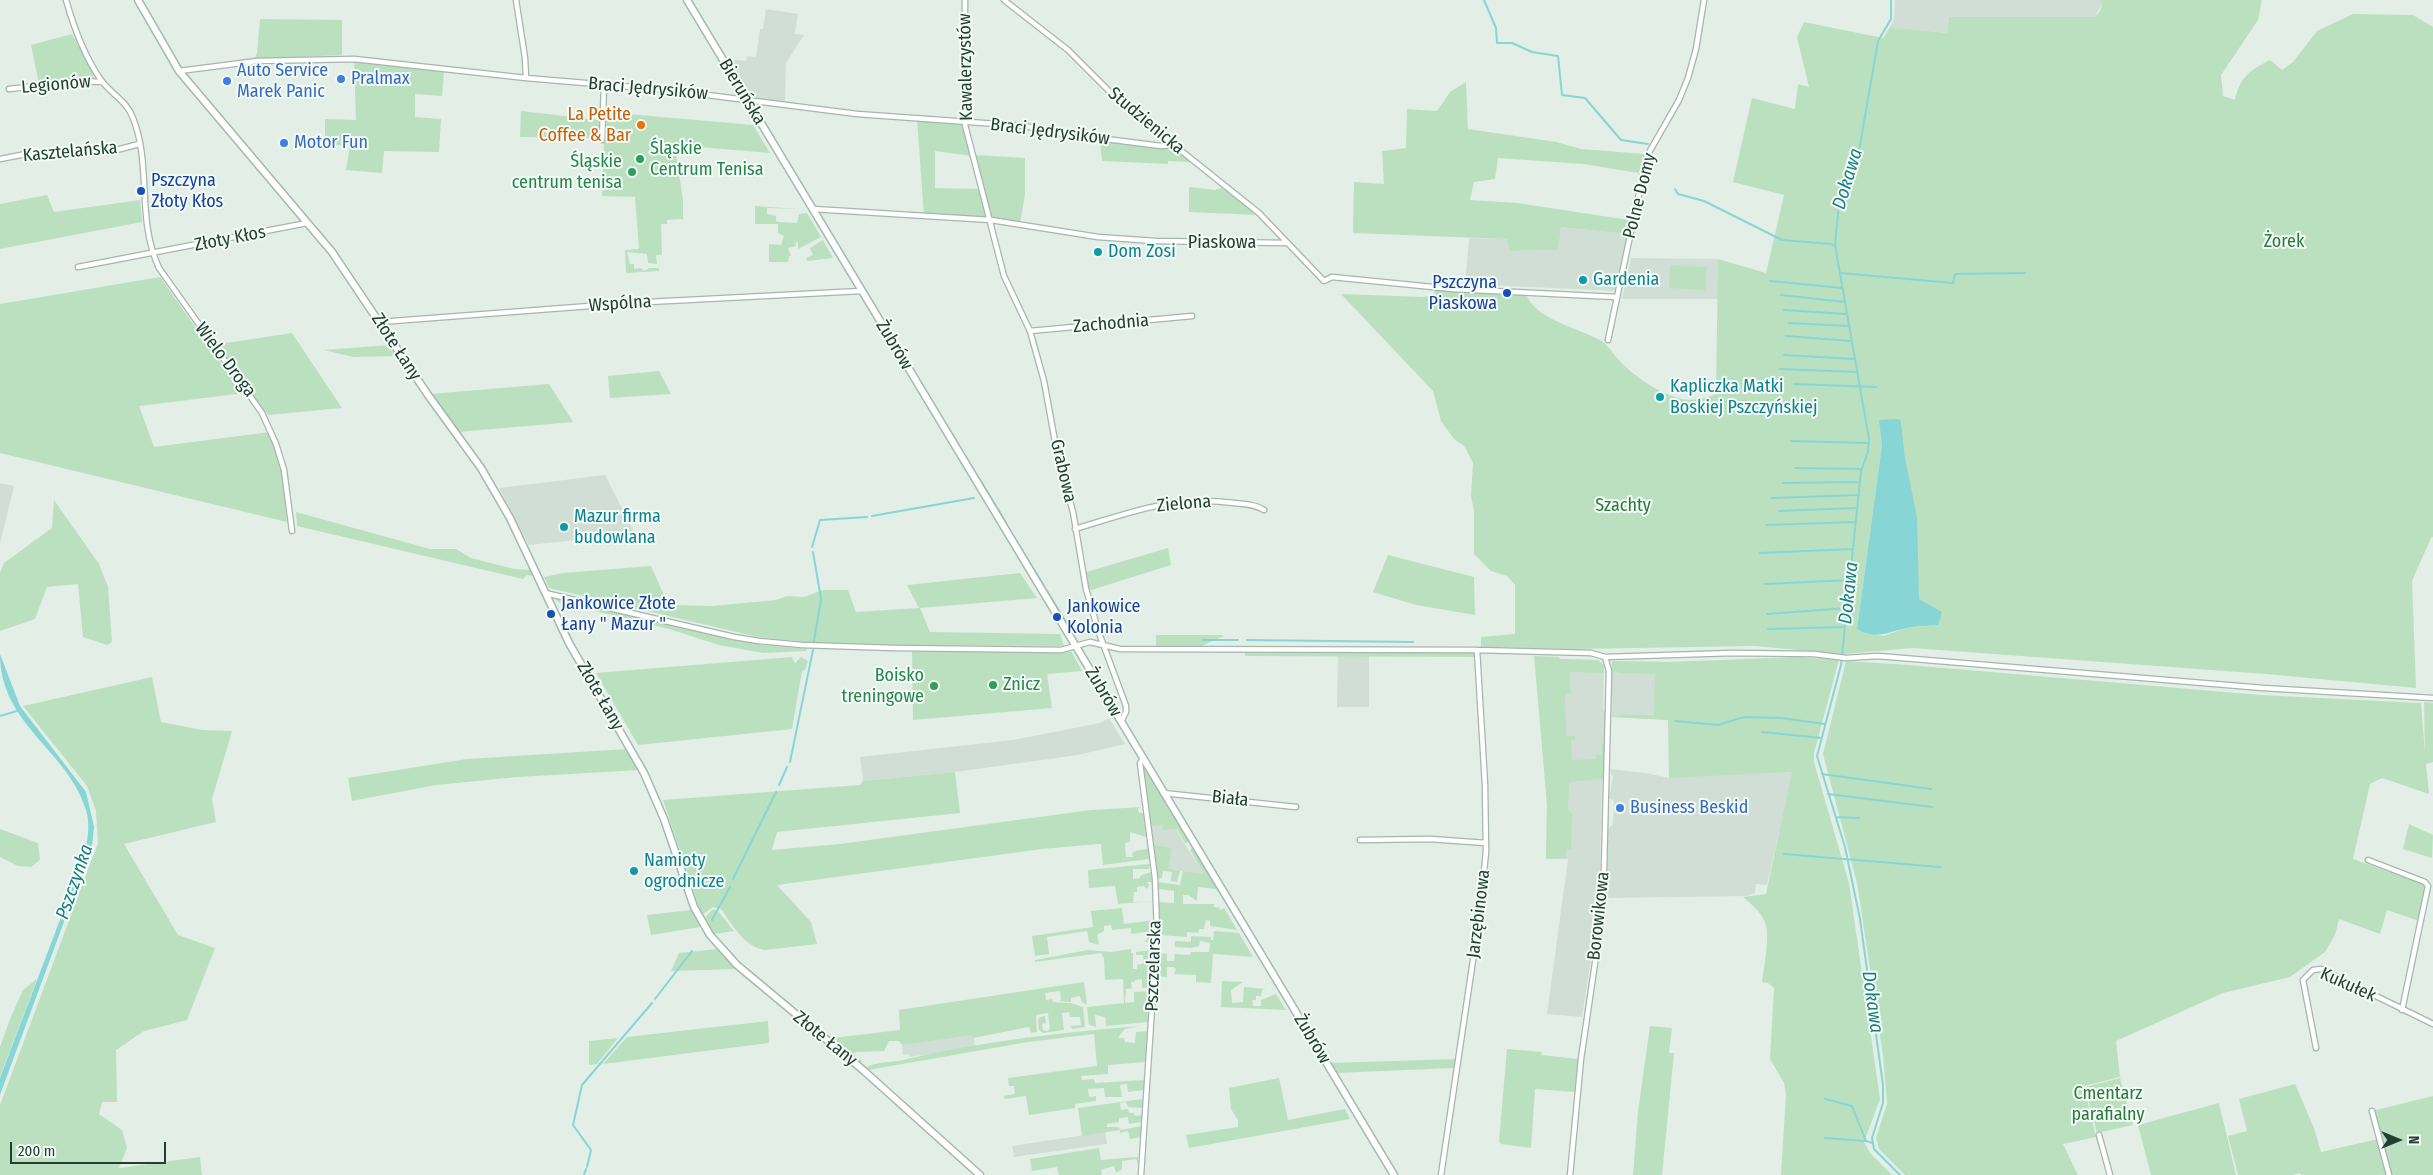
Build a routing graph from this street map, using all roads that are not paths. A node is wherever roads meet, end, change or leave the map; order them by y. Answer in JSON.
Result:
{"nodes":[{"id":1,"x":66,"y":0,"type":"edge"},
{"id":2,"x":139,"y":0,"type":"edge"},
{"id":3,"x":516,"y":0,"type":"edge"},
{"id":4,"x":687,"y":0,"type":"edge"},
{"id":5,"x":965,"y":0,"type":"edge"},
{"id":6,"x":1004,"y":0,"type":"edge"},
{"id":7,"x":1704,"y":0,"type":"edge"},
{"id":8,"x":179,"y":71,"type":"junction"},
{"id":9,"x":526,"y":78,"type":"junction"},
{"id":10,"x":102,"y":82,"type":"junction"},
{"id":11,"x":604,"y":85,"type":"junction"},
{"id":12,"x":9,"y":89,"type":"dead end"},
{"id":13,"x":746,"y":99,"type":"junction"},
{"id":14,"x":964,"y":122,"type":"junction"},
{"id":15,"x":602,"y":140,"type":"dead end"},
{"id":16,"x":139,"y":144,"type":"junction"},
{"id":17,"x":1175,"y":146,"type":"junction"},
{"id":18,"x":0,"y":159,"type":"edge"},
{"id":19,"x":812,"y":209,"type":"junction"},
{"id":20,"x":991,"y":220,"type":"junction"},
{"id":21,"x":307,"y":223,"type":"junction"},
{"id":22,"x":1287,"y":243,"type":"junction"},
{"id":23,"x":152,"y":254,"type":"junction"},
{"id":24,"x":78,"y":267,"type":"dead end"},
{"id":25,"x":861,"y":291,"type":"junction"},
{"id":26,"x":1616,"y":297,"type":"junction"},
{"id":27,"x":1192,"y":316,"type":"dead end"},
{"id":28,"x":380,"y":322,"type":"junction"},
{"id":29,"x":1030,"y":331,"type":"junction"},
{"id":30,"x":1608,"y":340,"type":"dead end"},
{"id":31,"x":1264,"y":510,"type":"dead end"},
{"id":32,"x":1075,"y":529,"type":"junction"},
{"id":33,"x":292,"y":531,"type":"dead end"},
{"id":34,"x":545,"y":593,"type":"junction"},
{"id":35,"x":1075,"y":646,"type":"junction"},
{"id":36,"x":1106,"y":647,"type":"junction"},
{"id":37,"x":1477,"y":650,"type":"junction"},
{"id":38,"x":1605,"y":657,"type":"junction"},
{"id":39,"x":2433,"y":698,"type":"edge"},
{"id":40,"x":1121,"y":722,"type":"junction"},
{"id":41,"x":1143,"y":759,"type":"junction"},
{"id":42,"x":1163,"y":793,"type":"junction"},
{"id":43,"x":1296,"y":807,"type":"dead end"},
{"id":44,"x":1360,"y":840,"type":"dead end"},
{"id":45,"x":1486,"y":843,"type":"junction"},
{"id":46,"x":2368,"y":860,"type":"dead end"},
{"id":47,"x":2402,"y":1010,"type":"junction"},
{"id":48,"x":2433,"y":1024,"type":"edge"},
{"id":49,"x":2316,"y":1048,"type":"dead end"},
{"id":50,"x":2372,"y":1111,"type":"dead end"},
{"id":51,"x":2099,"y":1135,"type":"dead end"},
{"id":52,"x":980,"y":1175,"type":"edge"},
{"id":53,"x":1140,"y":1175,"type":"edge"},
{"id":54,"x":1394,"y":1175,"type":"edge"},
{"id":55,"x":1441,"y":1175,"type":"edge"},
{"id":56,"x":1570,"y":1175,"type":"edge"},
{"id":57,"x":2110,"y":1175,"type":"edge"},
{"id":58,"x":2389,"y":1175,"type":"edge"}],
"edges":[{"from":1,"to":10,"type":"street","name":"Wielo Droga"},
{"from":2,"to":8,"type":"street","name":"Złote Łany"},
{"from":3,"to":9,"type":"street"},
{"from":4,"to":13,"type":"street","name":"Bieruńska"},
{"from":5,"to":14,"type":"street","name":"Kawalerzystów"},
{"from":6,"to":17,"type":"street","name":"Studzienicka"},
{"from":7,"to":26,"type":"street","name":"Polne Domy"},
{"from":8,"to":9,"type":"street","name":"Braci Jędrysików"},
{"from":8,"to":21,"type":"street","name":"Złote Łany"},
{"from":9,"to":11,"type":"street","name":"Braci Jędrysików"},
{"from":10,"to":12,"type":"street","name":"Legionów"},
{"from":10,"to":16,"type":"street","name":"Wielo Droga"},
{"from":11,"to":13,"type":"street","name":"Braci Jędrysików"},
{"from":11,"to":15,"type":"street"},
{"from":13,"to":14,"type":"street","name":"Braci Jędrysików"},
{"from":13,"to":19,"type":"street","name":"Bieruńska"},
{"from":14,"to":17,"type":"street","name":"Braci Jędrysików"},
{"from":14,"to":20,"type":"street","name":"Kawalerzystów"},
{"from":16,"to":18,"type":"street","name":"Kasztelańska"},
{"from":16,"to":23,"type":"street","name":"Wielo Droga"},
{"from":17,"to":22,"type":"street","name":"Studzienicka"},
{"from":19,"to":20,"type":"street","name":"Piaskowa"},
{"from":19,"to":25,"type":"street","name":"Żubrów"},
{"from":20,"to":22,"type":"street","name":"Piaskowa"},
{"from":20,"to":29,"type":"street","name":"Grabowa"},
{"from":21,"to":23,"type":"street","name":"Złoty Kłos"},
{"from":21,"to":28,"type":"street","name":"Złote Łany"},
{"from":22,"to":26,"type":"street"},
{"from":23,"to":24,"type":"street","name":"Złoty Kłos"},
{"from":23,"to":33,"type":"street","name":"Wielo Droga"},
{"from":25,"to":28,"type":"street","name":"Wspólna"},
{"from":25,"to":35,"type":"street","name":"Żubrów"},
{"from":26,"to":30,"type":"street","name":"Polne Domy"},
{"from":27,"to":29,"type":"street","name":"Zachodnia"},
{"from":28,"to":34,"type":"street","name":"Złote Łany"},
{"from":29,"to":32,"type":"street","name":"Grabowa"},
{"from":31,"to":32,"type":"street","name":"Zielona"},
{"from":32,"to":36,"type":"street","name":"Grabowa"},
{"from":34,"to":35,"type":"street"},
{"from":34,"to":52,"type":"street","name":"Złote Łany"},
{"from":35,"to":36,"type":"street"},
{"from":35,"to":40,"type":"street","name":"Żubrów"},
{"from":36,"to":37,"type":"street"},
{"from":36,"to":40,"type":"street","name":"Grabowa"},
{"from":37,"to":38,"type":"street"},
{"from":37,"to":45,"type":"street","name":"Jarzębinowa"},
{"from":38,"to":39,"type":"street"},
{"from":38,"to":56,"type":"street","name":"Borowikowa"},
{"from":40,"to":41,"type":"street","name":"Żubrów"},
{"from":41,"to":42,"type":"street","name":"Żubrów"},
{"from":41,"to":53,"type":"street","name":"Pszczelarska"},
{"from":42,"to":43,"type":"street","name":"Biała"},
{"from":42,"to":54,"type":"street","name":"Żubrów"},
{"from":44,"to":45,"type":"street"},
{"from":45,"to":55,"type":"street","name":"Jarzębinowa"},
{"from":46,"to":47,"type":"street"},
{"from":47,"to":48,"type":"street","name":"Kukułek"},
{"from":47,"to":49,"type":"street","name":"Kukułek"},
{"from":50,"to":58,"type":"street"},
{"from":51,"to":57,"type":"street"}]}
